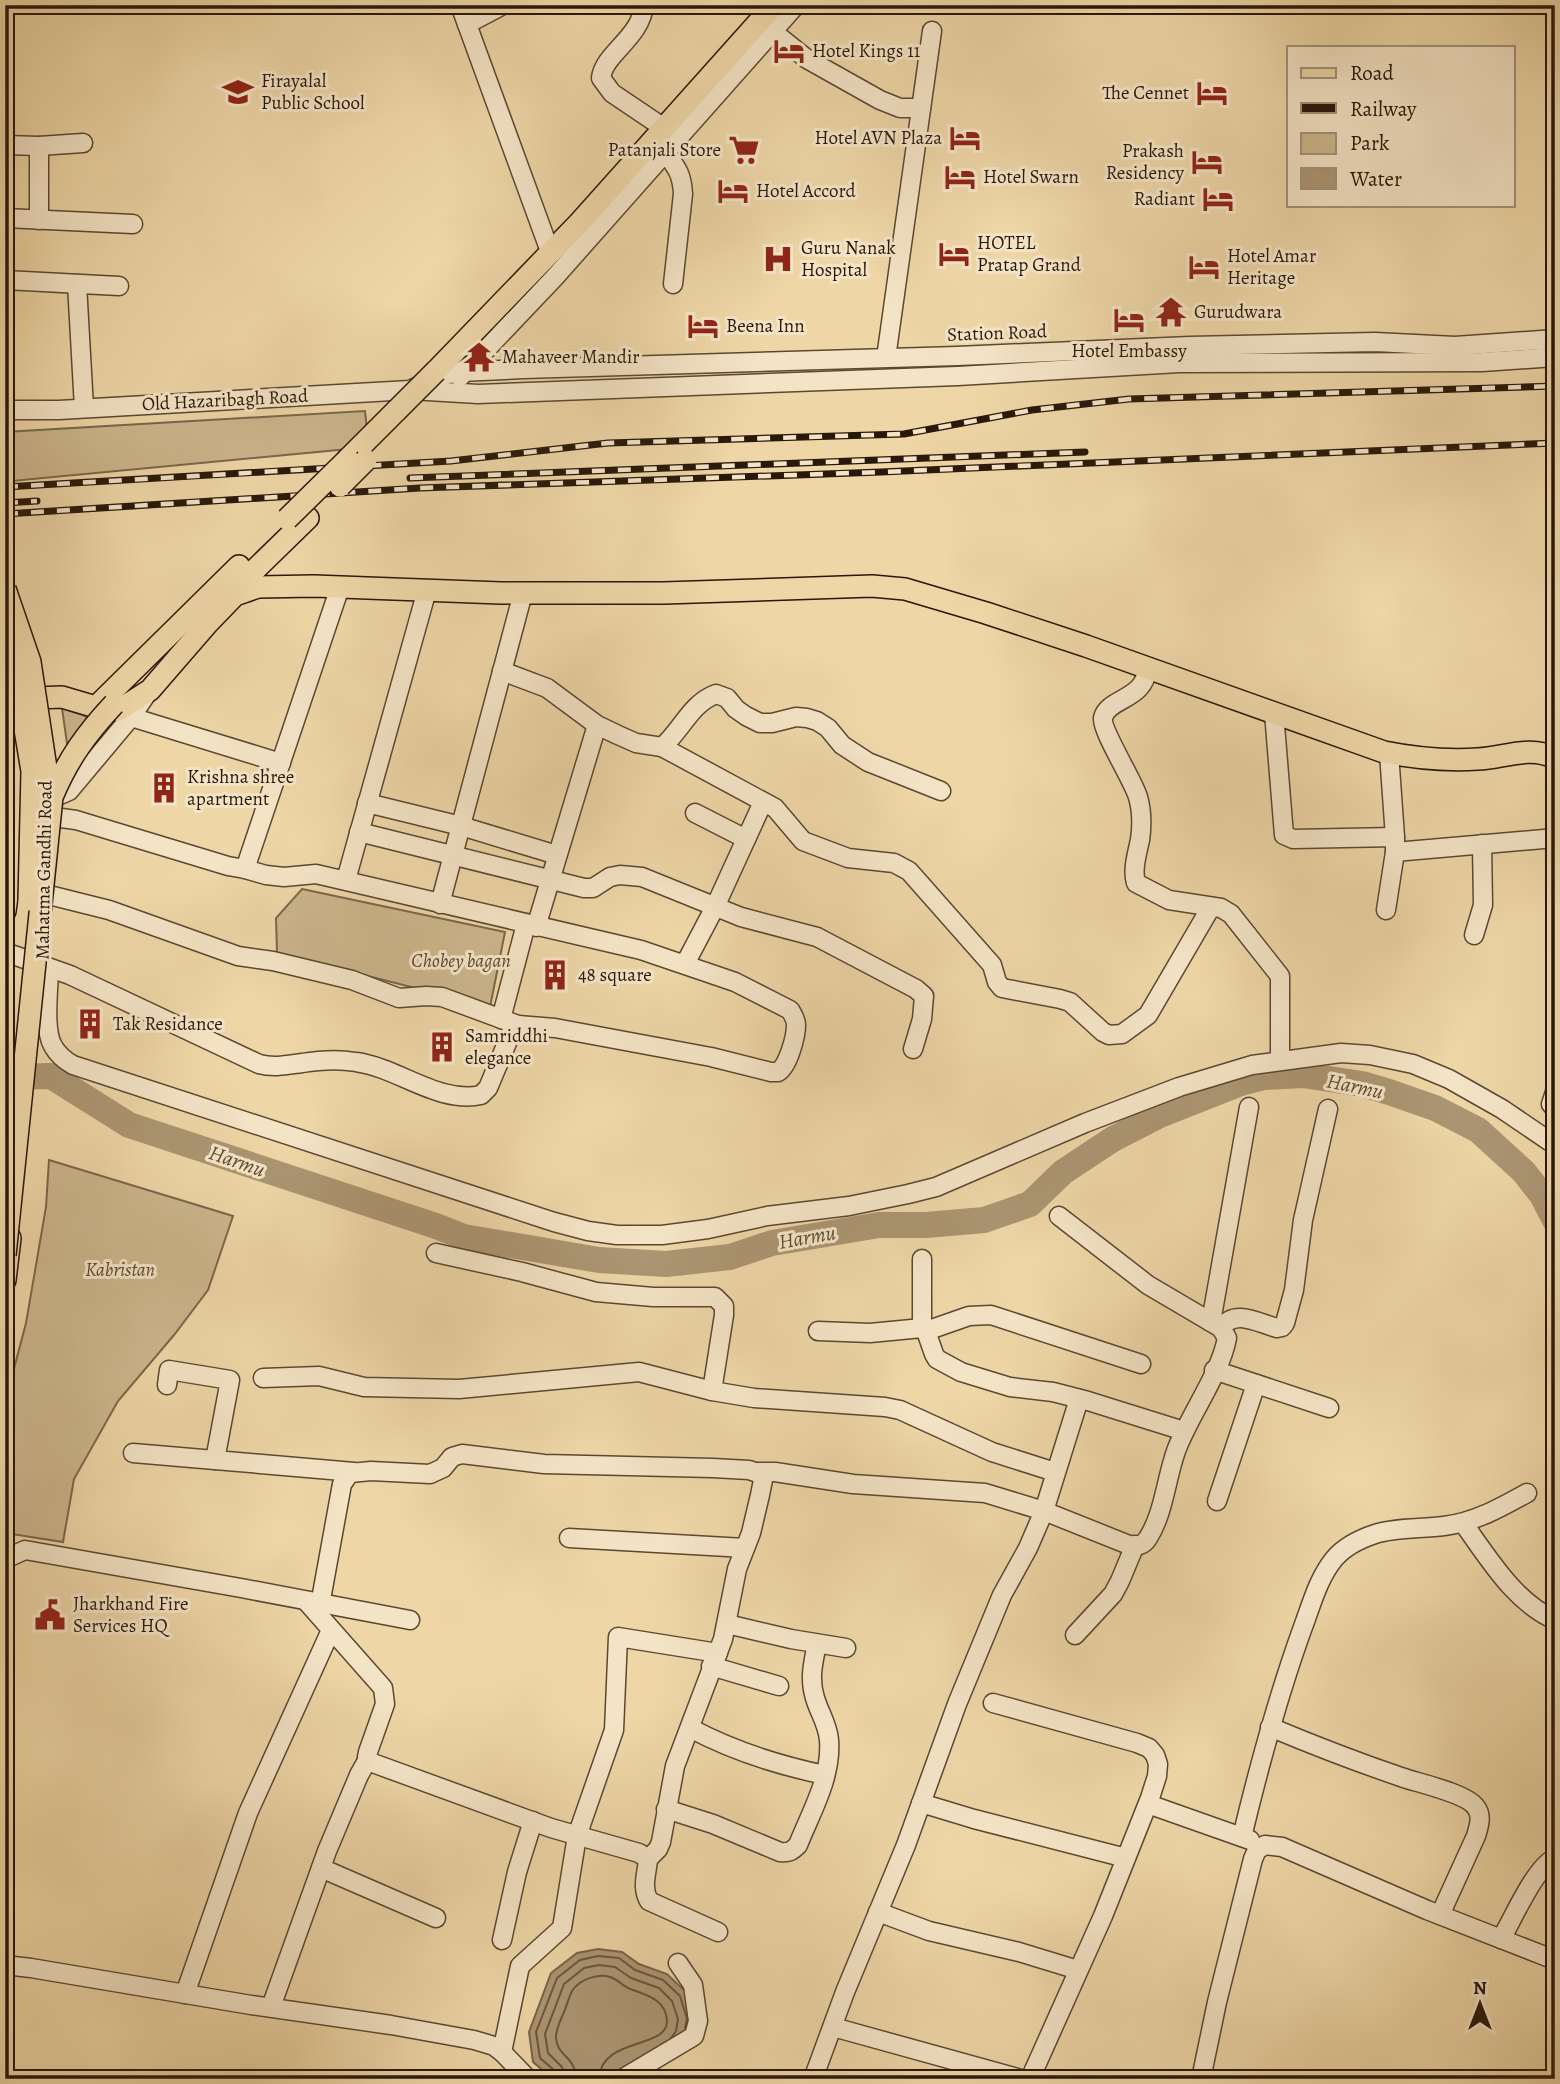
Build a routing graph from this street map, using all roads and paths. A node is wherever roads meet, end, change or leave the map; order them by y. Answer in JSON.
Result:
{"nodes":[{"id":1,"x":460,"y":5,"type":"edge"},
{"id":2,"x":503,"y":5,"type":"edge"},
{"id":3,"x":644,"y":5,"type":"edge"},
{"id":4,"x":763,"y":5,"type":"edge"},
{"id":5,"x":774,"y":5,"type":"edge"},
{"id":6,"x":789,"y":5,"type":"edge"},
{"id":7,"x":796,"y":5,"type":"edge"},
{"id":8,"x":467,"y":24,"type":"junction"},
{"id":9,"x":772,"y":31,"type":"junction"},
{"id":10,"x":932,"y":31,"type":"dead end"},
{"id":11,"x":921,"y":108,"type":"junction"},
{"id":12,"x":658,"y":124,"type":"junction"},
{"id":13,"x":83,"y":143,"type":"dead end"},
{"id":14,"x":5,"y":145,"type":"edge"},
{"id":15,"x":39,"y":146,"type":"junction"},
{"id":16,"x":665,"y":152,"type":"junction"},
{"id":17,"x":5,"y":218,"type":"edge"},
{"id":18,"x":39,"y":220,"type":"junction"},
{"id":19,"x":133,"y":224,"type":"dead end"},
{"id":20,"x":548,"y":246,"type":"junction"},
{"id":21,"x":5,"y":280,"type":"edge"},
{"id":22,"x":77,"y":284,"type":"junction"},
{"id":23,"x":673,"y":284,"type":"dead end"},
{"id":24,"x":119,"y":286,"type":"dead end"},
{"id":25,"x":1555,"y":339,"type":"edge"},
{"id":26,"x":1555,"y":357,"type":"edge"},
{"id":27,"x":886,"y":358,"type":"junction"},
{"id":28,"x":448,"y":377,"type":"junction"},
{"id":29,"x":411,"y":390,"type":"junction"},
{"id":30,"x":84,"y":408,"type":"junction"},
{"id":31,"x":5,"y":410,"type":"edge"},
{"id":32,"x":340,"y":587,"type":"junction"},
{"id":33,"x":5,"y":589,"type":"edge"},
{"id":34,"x":427,"y":590,"type":"junction"},
{"id":35,"x":523,"y":593,"type":"junction"},
{"id":36,"x":5,"y":638,"type":"edge"},
{"id":37,"x":1147,"y":668,"type":"junction"},
{"id":38,"x":502,"y":671,"type":"junction"},
{"id":39,"x":150,"y":690,"type":"junction"},
{"id":40,"x":7,"y":695,"type":"edge"},
{"id":41,"x":115,"y":708,"type":"junction"},
{"id":42,"x":1274,"y":713,"type":"junction"},
{"id":43,"x":597,"y":725,"type":"junction"},
{"id":44,"x":662,"y":747,"type":"junction"},
{"id":45,"x":1389,"y":753,"type":"junction"},
{"id":46,"x":10,"y":754,"type":"edge"},
{"id":47,"x":1555,"y":758,"type":"edge"},
{"id":48,"x":281,"y":763,"type":"junction"},
{"id":49,"x":941,"y":791,"type":"dead end"},
{"id":50,"x":763,"y":802,"type":"junction"},
{"id":51,"x":368,"y":803,"type":"junction"},
{"id":52,"x":18,"y":813,"type":"junction"},
{"id":53,"x":695,"y":813,"type":"dead end"},
{"id":54,"x":461,"y":826,"type":"junction"},
{"id":55,"x":359,"y":832,"type":"junction"},
{"id":56,"x":1555,"y":838,"type":"edge"},
{"id":57,"x":746,"y":839,"type":"junction"},
{"id":58,"x":1395,"y":844,"type":"junction"},
{"id":59,"x":1482,"y":844,"type":"junction"},
{"id":60,"x":454,"y":854,"type":"junction"},
{"id":61,"x":557,"y":855,"type":"junction"},
{"id":62,"x":245,"y":869,"type":"junction"},
{"id":63,"x":346,"y":880,"type":"junction"},
{"id":64,"x":550,"y":880,"type":"junction"},
{"id":65,"x":9,"y":885,"type":"junction"},
{"id":66,"x":440,"y":904,"type":"junction"},
{"id":67,"x":715,"y":907,"type":"junction"},
{"id":68,"x":1211,"y":907,"type":"junction"},
{"id":69,"x":1386,"y":910,"type":"dead end"},
{"id":70,"x":5,"y":911,"type":"edge"},
{"id":71,"x":531,"y":925,"type":"junction"},
{"id":72,"x":1474,"y":935,"type":"dead end"},
{"id":73,"x":5,"y":952,"type":"edge"},
{"id":74,"x":685,"y":964,"type":"junction"},
{"id":75,"x":49,"y":968,"type":"junction"},
{"id":76,"x":510,"y":1022,"type":"junction"},
{"id":77,"x":912,"y":1049,"type":"dead end"},
{"id":78,"x":1280,"y":1061,"type":"junction"},
{"id":79,"x":1555,"y":1092,"type":"edge"},
{"id":80,"x":1249,"y":1107,"type":"dead end"},
{"id":81,"x":1555,"y":1108,"type":"edge"},
{"id":82,"x":1328,"y":1109,"type":"dead end"},
{"id":83,"x":11,"y":1137,"type":"edge"},
{"id":84,"x":1555,"y":1145,"type":"edge"},
{"id":85,"x":5,"y":1202,"type":"edge"},
{"id":86,"x":1059,"y":1216,"type":"dead end"},
{"id":87,"x":436,"y":1253,"type":"dead end"},
{"id":88,"x":5,"y":1255,"type":"edge"},
{"id":89,"x":922,"y":1259,"type":"dead end"},
{"id":90,"x":5,"y":1280,"type":"edge"},
{"id":91,"x":1216,"y":1325,"type":"junction"},
{"id":92,"x":924,"y":1330,"type":"junction"},
{"id":93,"x":818,"y":1331,"type":"dead end"},
{"id":94,"x":1141,"y":1364,"type":"dead end"},
{"id":95,"x":1214,"y":1370,"type":"junction"},
{"id":96,"x":263,"y":1378,"type":"dead end"},
{"id":97,"x":1256,"y":1384,"type":"junction"},
{"id":98,"x":167,"y":1385,"type":"dead end"},
{"id":99,"x":712,"y":1391,"type":"junction"},
{"id":100,"x":1079,"y":1399,"type":"junction"},
{"id":101,"x":1329,"y":1408,"type":"dead end"},
{"id":102,"x":1184,"y":1431,"type":"junction"},
{"id":103,"x":133,"y":1453,"type":"dead end"},
{"id":104,"x":215,"y":1460,"type":"junction"},
{"id":105,"x":354,"y":1472,"type":"junction"},
{"id":106,"x":758,"y":1472,"type":"junction"},
{"id":107,"x":1055,"y":1472,"type":"junction"},
{"id":108,"x":1527,"y":1493,"type":"dead end"},
{"id":109,"x":1217,"y":1501,"type":"dead end"},
{"id":110,"x":1044,"y":1511,"type":"junction"},
{"id":111,"x":1463,"y":1522,"type":"junction"},
{"id":112,"x":569,"y":1538,"type":"dead end"},
{"id":113,"x":1135,"y":1545,"type":"junction"},
{"id":114,"x":745,"y":1548,"type":"junction"},
{"id":115,"x":5,"y":1559,"type":"edge"},
{"id":116,"x":313,"y":1603,"type":"junction"},
{"id":117,"x":410,"y":1620,"type":"dead end"},
{"id":118,"x":1555,"y":1620,"type":"edge"},
{"id":119,"x":727,"y":1624,"type":"junction"},
{"id":120,"x":331,"y":1630,"type":"junction"},
{"id":121,"x":1074,"y":1635,"type":"dead end"},
{"id":122,"x":817,"y":1644,"type":"junction"},
{"id":123,"x":846,"y":1648,"type":"dead end"},
{"id":124,"x":714,"y":1660,"type":"junction"},
{"id":125,"x":779,"y":1686,"type":"dead end"},
{"id":126,"x":993,"y":1703,"type":"dead end"},
{"id":127,"x":1270,"y":1727,"type":"junction"},
{"id":128,"x":690,"y":1728,"type":"junction"},
{"id":129,"x":368,"y":1759,"type":"junction"},
{"id":130,"x":825,"y":1775,"type":"junction"},
{"id":131,"x":921,"y":1803,"type":"junction"},
{"id":132,"x":1148,"y":1804,"type":"junction"},
{"id":133,"x":666,"y":1809,"type":"junction"},
{"id":134,"x":533,"y":1821,"type":"junction"},
{"id":135,"x":577,"y":1836,"type":"junction"},
{"id":136,"x":1242,"y":1837,"type":"junction"},
{"id":137,"x":1265,"y":1845,"type":"junction"},
{"id":138,"x":1126,"y":1858,"type":"junction"},
{"id":139,"x":1555,"y":1858,"type":"edge"},
{"id":140,"x":648,"y":1859,"type":"junction"},
{"id":141,"x":321,"y":1868,"type":"junction"},
{"id":142,"x":878,"y":1912,"type":"junction"},
{"id":143,"x":1440,"y":1915,"type":"junction"},
{"id":144,"x":436,"y":1918,"type":"dead end"},
{"id":145,"x":718,"y":1931,"type":"dead end"},
{"id":146,"x":1501,"y":1939,"type":"junction"},
{"id":147,"x":502,"y":1940,"type":"dead end"},
{"id":148,"x":1555,"y":1960,"type":"edge"},
{"id":149,"x":678,"y":1963,"type":"dead end"},
{"id":150,"x":5,"y":1965,"type":"edge"},
{"id":151,"x":1078,"y":1970,"type":"junction"},
{"id":152,"x":185,"y":1994,"type":"junction"},
{"id":153,"x":271,"y":2007,"type":"junction"},
{"id":154,"x":833,"y":2027,"type":"junction"},
{"id":155,"x":502,"y":2052,"type":"junction"},
{"id":156,"x":528,"y":2079,"type":"edge"},
{"id":157,"x":622,"y":2079,"type":"edge"},
{"id":158,"x":813,"y":2079,"type":"edge"},
{"id":159,"x":1021,"y":2079,"type":"edge"},
{"id":160,"x":1030,"y":2079,"type":"edge"},
{"id":161,"x":1201,"y":2079,"type":"edge"}],
"edges":[{"from":1,"to":8,"type":"street"},
{"from":2,"to":8,"type":"street"},
{"from":3,"to":12,"type":"street"},
{"from":4,"to":12,"type":"street"},
{"from":5,"to":28,"type":"main road"},
{"from":6,"to":28,"type":"main road"},
{"from":7,"to":9,"type":"street"},
{"from":8,"to":20,"type":"street"},
{"from":9,"to":11,"type":"street"},
{"from":9,"to":16,"type":"street"},
{"from":10,"to":11,"type":"street"},
{"from":11,"to":27,"type":"street"},
{"from":12,"to":20,"type":"street"},
{"from":13,"to":15,"type":"street"},
{"from":14,"to":15,"type":"street"},
{"from":15,"to":18,"type":"street"},
{"from":16,"to":23,"type":"street"},
{"from":16,"to":28,"type":"street"},
{"from":17,"to":18,"type":"street"},
{"from":18,"to":19,"type":"street"},
{"from":20,"to":29,"type":"street"},
{"from":21,"to":22,"type":"street"},
{"from":22,"to":24,"type":"street"},
{"from":22,"to":30,"type":"street"},
{"from":25,"to":27,"type":"street","name":"Station Road"},
{"from":26,"to":28,"type":"street"},
{"from":27,"to":28,"type":"street","name":"Station Road"},
{"from":28,"to":29,"type":"street","name":"Old Hazaribagh Road"},
{"from":28,"to":41,"type":"main road","bridge":true},
{"from":29,"to":30,"type":"street","name":"Old Hazaribagh Road"},
{"from":30,"to":31,"type":"street","name":"Old Hazaribagh Road"},
{"from":32,"to":34,"type":"main road"},
{"from":32,"to":39,"type":"main road"},
{"from":32,"to":48,"type":"street"},
{"from":33,"to":83,"type":"main road","name":"Mahatma Gandhi Road","bridge":true},
{"from":34,"to":35,"type":"main road"},
{"from":34,"to":51,"type":"street"},
{"from":35,"to":37,"type":"main road"},
{"from":35,"to":38,"type":"street"},
{"from":36,"to":83,"type":"main road","name":"Mahatma Gandhi Road","bridge":true},
{"from":37,"to":42,"type":"main road"},
{"from":37,"to":68,"type":"street"},
{"from":38,"to":43,"type":"street"},
{"from":38,"to":54,"type":"street"},
{"from":39,"to":40,"type":"main road"},
{"from":39,"to":41,"type":"street"},
{"from":40,"to":46,"type":"main road"},
{"from":41,"to":48,"type":"street"},
{"from":41,"to":52,"type":"street"},
{"from":41,"to":85,"type":"main road","bridge":true},
{"from":41,"to":88,"type":"main road","bridge":true},
{"from":42,"to":45,"type":"main road"},
{"from":42,"to":58,"type":"street"},
{"from":43,"to":44,"type":"street"},
{"from":43,"to":61,"type":"street"},
{"from":44,"to":49,"type":"street"},
{"from":44,"to":50,"type":"street"},
{"from":45,"to":47,"type":"main road"},
{"from":45,"to":58,"type":"street"},
{"from":46,"to":52,"type":"main road"},
{"from":48,"to":62,"type":"street"},
{"from":50,"to":57,"type":"street"},
{"from":50,"to":68,"type":"street"},
{"from":51,"to":54,"type":"street"},
{"from":51,"to":55,"type":"street"},
{"from":52,"to":62,"type":"street"},
{"from":52,"to":65,"type":"main road"},
{"from":53,"to":57,"type":"street"},
{"from":54,"to":60,"type":"street"},
{"from":54,"to":61,"type":"street"},
{"from":55,"to":60,"type":"street"},
{"from":55,"to":63,"type":"street"},
{"from":56,"to":59,"type":"street"},
{"from":57,"to":67,"type":"street"},
{"from":58,"to":59,"type":"street"},
{"from":58,"to":69,"type":"street"},
{"from":59,"to":72,"type":"street"},
{"from":60,"to":64,"type":"street"},
{"from":60,"to":66,"type":"street"},
{"from":61,"to":64,"type":"street"},
{"from":62,"to":63,"type":"street"},
{"from":63,"to":66,"type":"street"},
{"from":64,"to":67,"type":"street"},
{"from":64,"to":71,"type":"street"},
{"from":65,"to":70,"type":"main road"},
{"from":65,"to":76,"type":"street"},
{"from":66,"to":71,"type":"street"},
{"from":67,"to":74,"type":"street"},
{"from":67,"to":77,"type":"street"},
{"from":68,"to":78,"type":"street"},
{"from":71,"to":74,"type":"street"},
{"from":71,"to":76,"type":"street"},
{"from":73,"to":75,"type":"street"},
{"from":74,"to":76,"type":"street"},
{"from":75,"to":76,"type":"street"},
{"from":75,"to":78,"type":"street"},
{"from":78,"to":84,"type":"street"},
{"from":79,"to":81,"type":"street"},
{"from":80,"to":91,"type":"street"},
{"from":82,"to":91,"type":"street"},
{"from":83,"to":90,"type":"main road","name":"Mahatma Gandhi Road"},
{"from":86,"to":91,"type":"street"},
{"from":87,"to":99,"type":"street"},
{"from":89,"to":92,"type":"street"},
{"from":91,"to":95,"type":"street"},
{"from":92,"to":93,"type":"street"},
{"from":92,"to":94,"type":"street"},
{"from":92,"to":100,"type":"street"},
{"from":95,"to":97,"type":"street"},
{"from":95,"to":102,"type":"street"},
{"from":96,"to":99,"type":"street"},
{"from":97,"to":101,"type":"street"},
{"from":97,"to":109,"type":"street"},
{"from":98,"to":104,"type":"street"},
{"from":99,"to":107,"type":"street"},
{"from":100,"to":102,"type":"street"},
{"from":100,"to":107,"type":"street"},
{"from":102,"to":113,"type":"street"},
{"from":103,"to":104,"type":"street"},
{"from":104,"to":105,"type":"street"},
{"from":105,"to":106,"type":"street"},
{"from":105,"to":116,"type":"street"},
{"from":106,"to":110,"type":"street"},
{"from":106,"to":114,"type":"street"},
{"from":107,"to":110,"type":"street"},
{"from":108,"to":111,"type":"street"},
{"from":110,"to":113,"type":"street"},
{"from":110,"to":131,"type":"street"},
{"from":111,"to":118,"type":"street"},
{"from":111,"to":127,"type":"street"},
{"from":112,"to":114,"type":"street"},
{"from":113,"to":121,"type":"street"},
{"from":114,"to":119,"type":"street"},
{"from":115,"to":116,"type":"street"},
{"from":116,"to":117,"type":"street"},
{"from":116,"to":120,"type":"street"},
{"from":119,"to":122,"type":"street"},
{"from":119,"to":124,"type":"street"},
{"from":120,"to":129,"type":"street"},
{"from":120,"to":152,"type":"street"},
{"from":122,"to":123,"type":"street"},
{"from":122,"to":130,"type":"street"},
{"from":124,"to":125,"type":"street"},
{"from":124,"to":128,"type":"street"},
{"from":124,"to":135,"type":"street"},
{"from":126,"to":132,"type":"street"},
{"from":127,"to":136,"type":"street"},
{"from":127,"to":143,"type":"street"},
{"from":128,"to":130,"type":"street"},
{"from":128,"to":133,"type":"street"},
{"from":129,"to":134,"type":"street"},
{"from":129,"to":141,"type":"street"},
{"from":130,"to":133,"type":"street"},
{"from":131,"to":138,"type":"street"},
{"from":131,"to":142,"type":"street"},
{"from":132,"to":136,"type":"street"},
{"from":132,"to":138,"type":"street"},
{"from":133,"to":140,"type":"street"},
{"from":134,"to":135,"type":"street"},
{"from":134,"to":147,"type":"street"},
{"from":135,"to":140,"type":"street"},
{"from":135,"to":155,"type":"street"},
{"from":136,"to":137,"type":"street"},
{"from":137,"to":143,"type":"street"},
{"from":137,"to":161,"type":"street"},
{"from":138,"to":151,"type":"street"},
{"from":139,"to":146,"type":"street"},
{"from":140,"to":145,"type":"street"},
{"from":141,"to":144,"type":"street"},
{"from":141,"to":153,"type":"street"},
{"from":142,"to":151,"type":"street"},
{"from":142,"to":154,"type":"street"},
{"from":143,"to":146,"type":"street"},
{"from":146,"to":148,"type":"street"},
{"from":149,"to":157,"type":"street"},
{"from":150,"to":152,"type":"street"},
{"from":151,"to":160,"type":"street"},
{"from":152,"to":153,"type":"street"},
{"from":153,"to":155,"type":"street"},
{"from":154,"to":158,"type":"street"},
{"from":154,"to":159,"type":"street"},
{"from":155,"to":156,"type":"street"}]}
